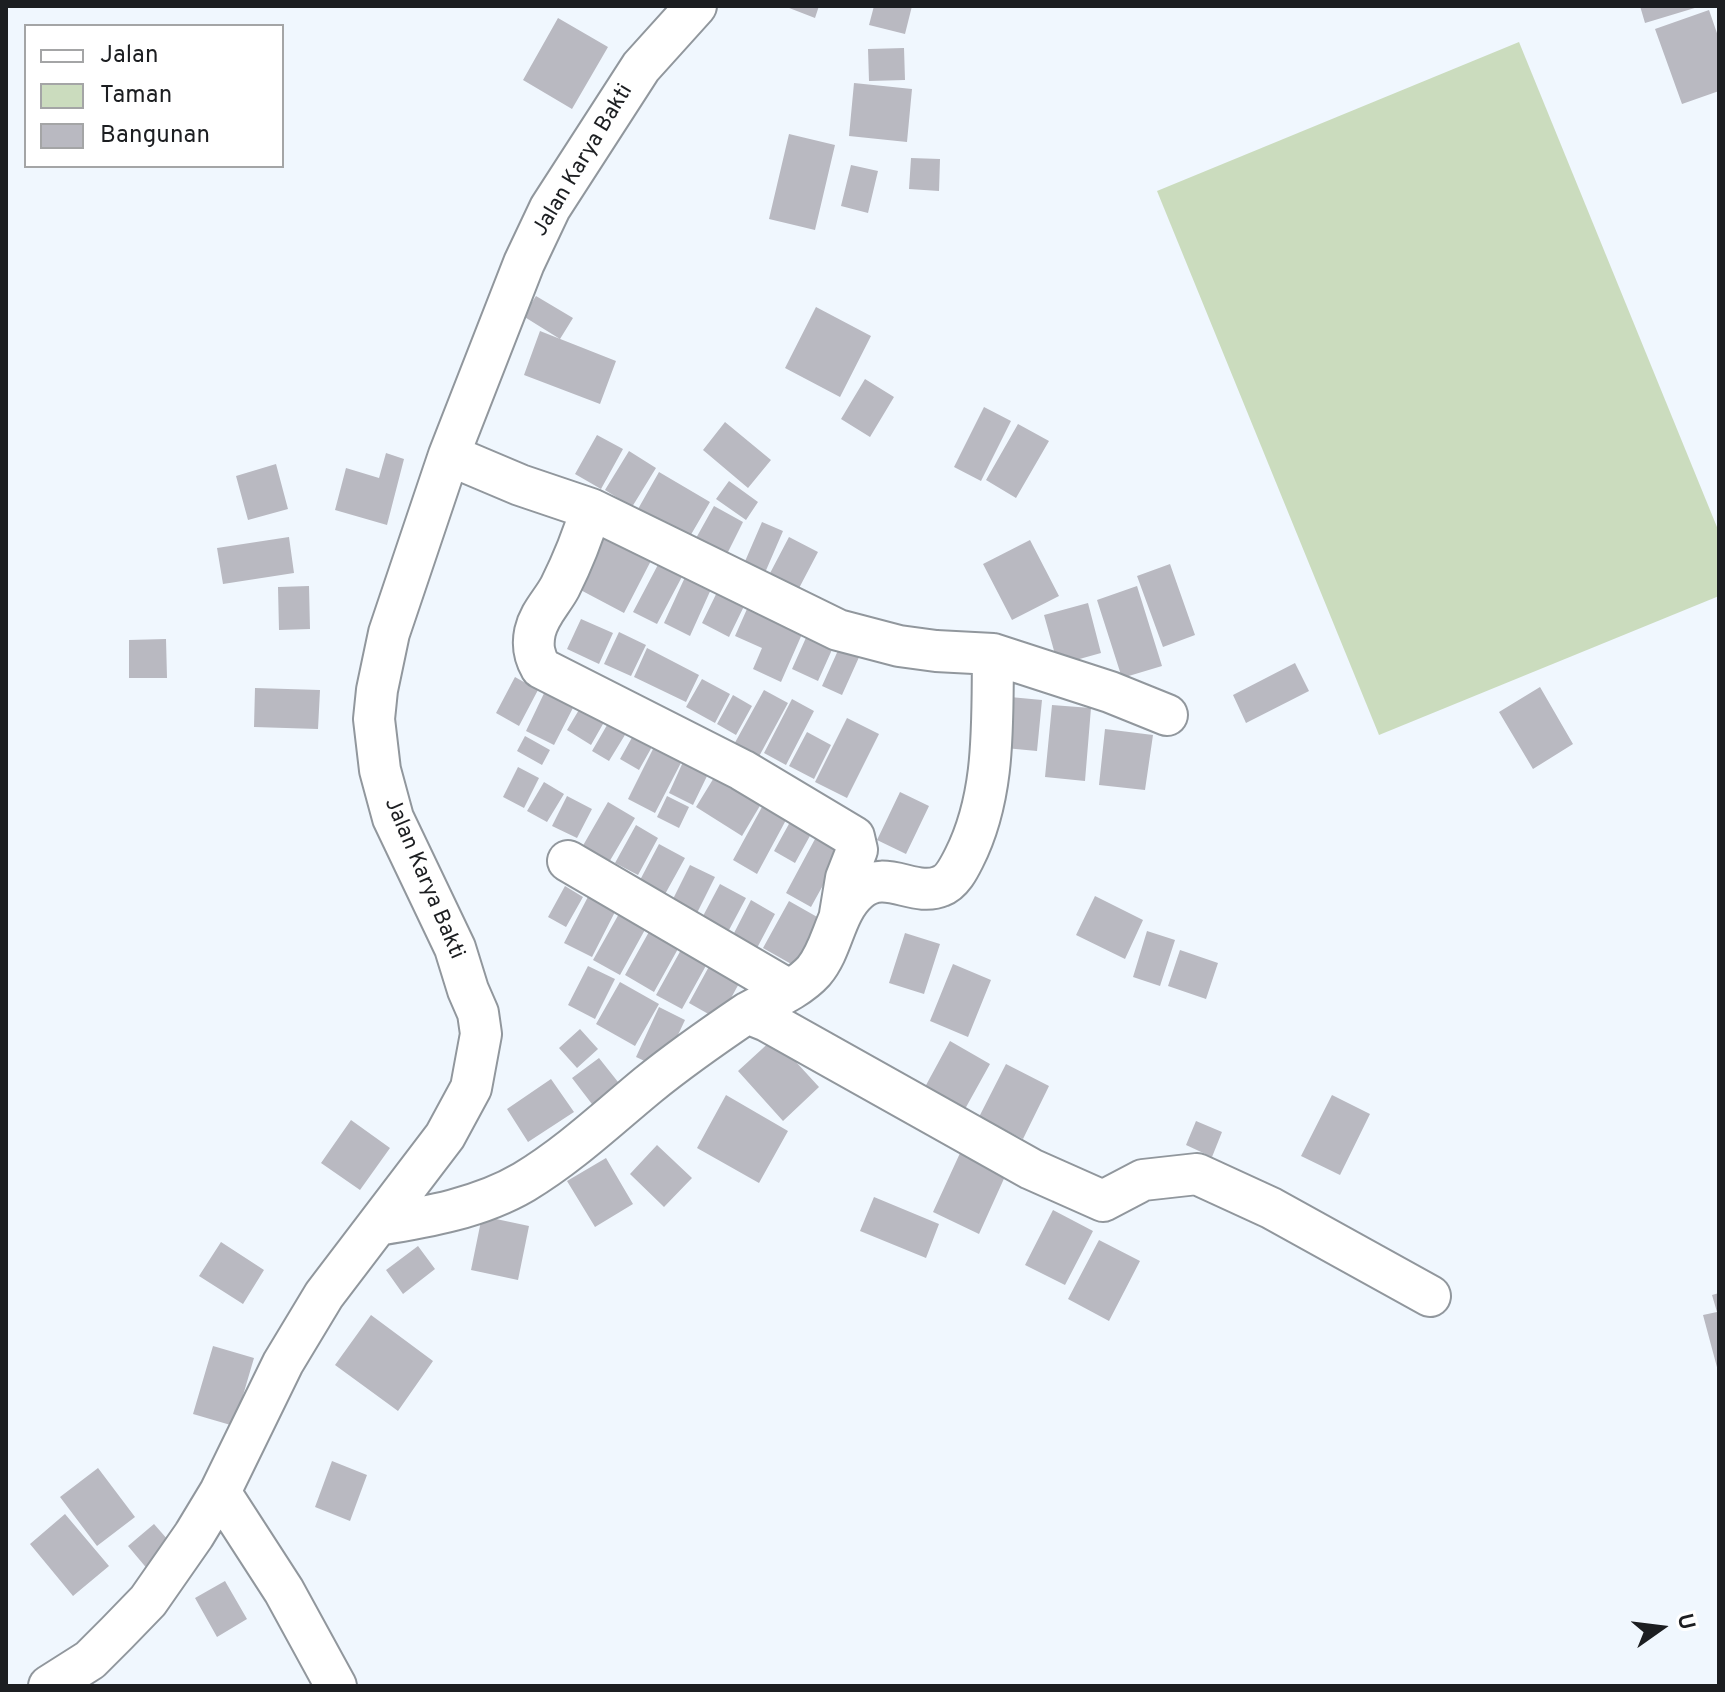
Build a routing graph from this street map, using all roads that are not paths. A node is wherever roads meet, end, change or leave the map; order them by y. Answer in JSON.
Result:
{"nodes":[{"id":1,"x":696,"y":6,"type":"edge"},
{"id":2,"x":449,"y":455,"type":"junction"},
{"id":3,"x":591,"y":509,"type":"junction"},
{"id":4,"x":993,"y":654,"type":"junction"},
{"id":5,"x":1167,"y":715,"type":"dead end"},
{"id":6,"x":568,"y":861,"type":"dead end"},
{"id":7,"x":840,"y":914,"type":"junction"},
{"id":8,"x":789,"y":990,"type":"junction"},
{"id":9,"x":747,"y":1013,"type":"junction"},
{"id":10,"x":378,"y":1225,"type":"junction"},
{"id":11,"x":1430,"y":1296,"type":"dead end"},
{"id":12,"x":220,"y":1492,"type":"junction"},
{"id":13,"x":49,"y":1686,"type":"edge"},
{"id":14,"x":336,"y":1686,"type":"edge"}],
"edges":[{"from":1,"to":2,"type":"street","name":"Jalan Karya Bakti"},
{"from":2,"to":3,"type":"street"},
{"from":2,"to":10,"type":"street","name":"Jalan Karya Bakti"},
{"from":3,"to":4,"type":"street"},
{"from":3,"to":7,"type":"street"},
{"from":4,"to":5,"type":"street"},
{"from":4,"to":7,"type":"street"},
{"from":6,"to":8,"type":"street"},
{"from":7,"to":8,"type":"street"},
{"from":8,"to":9,"type":"street"},
{"from":9,"to":10,"type":"street"},
{"from":9,"to":11,"type":"street"},
{"from":10,"to":12,"type":"street","name":"Jalan Karya Bakti"},
{"from":12,"to":13,"type":"street","name":"Jalan Karya Bakti"},
{"from":12,"to":14,"type":"street"}]}
